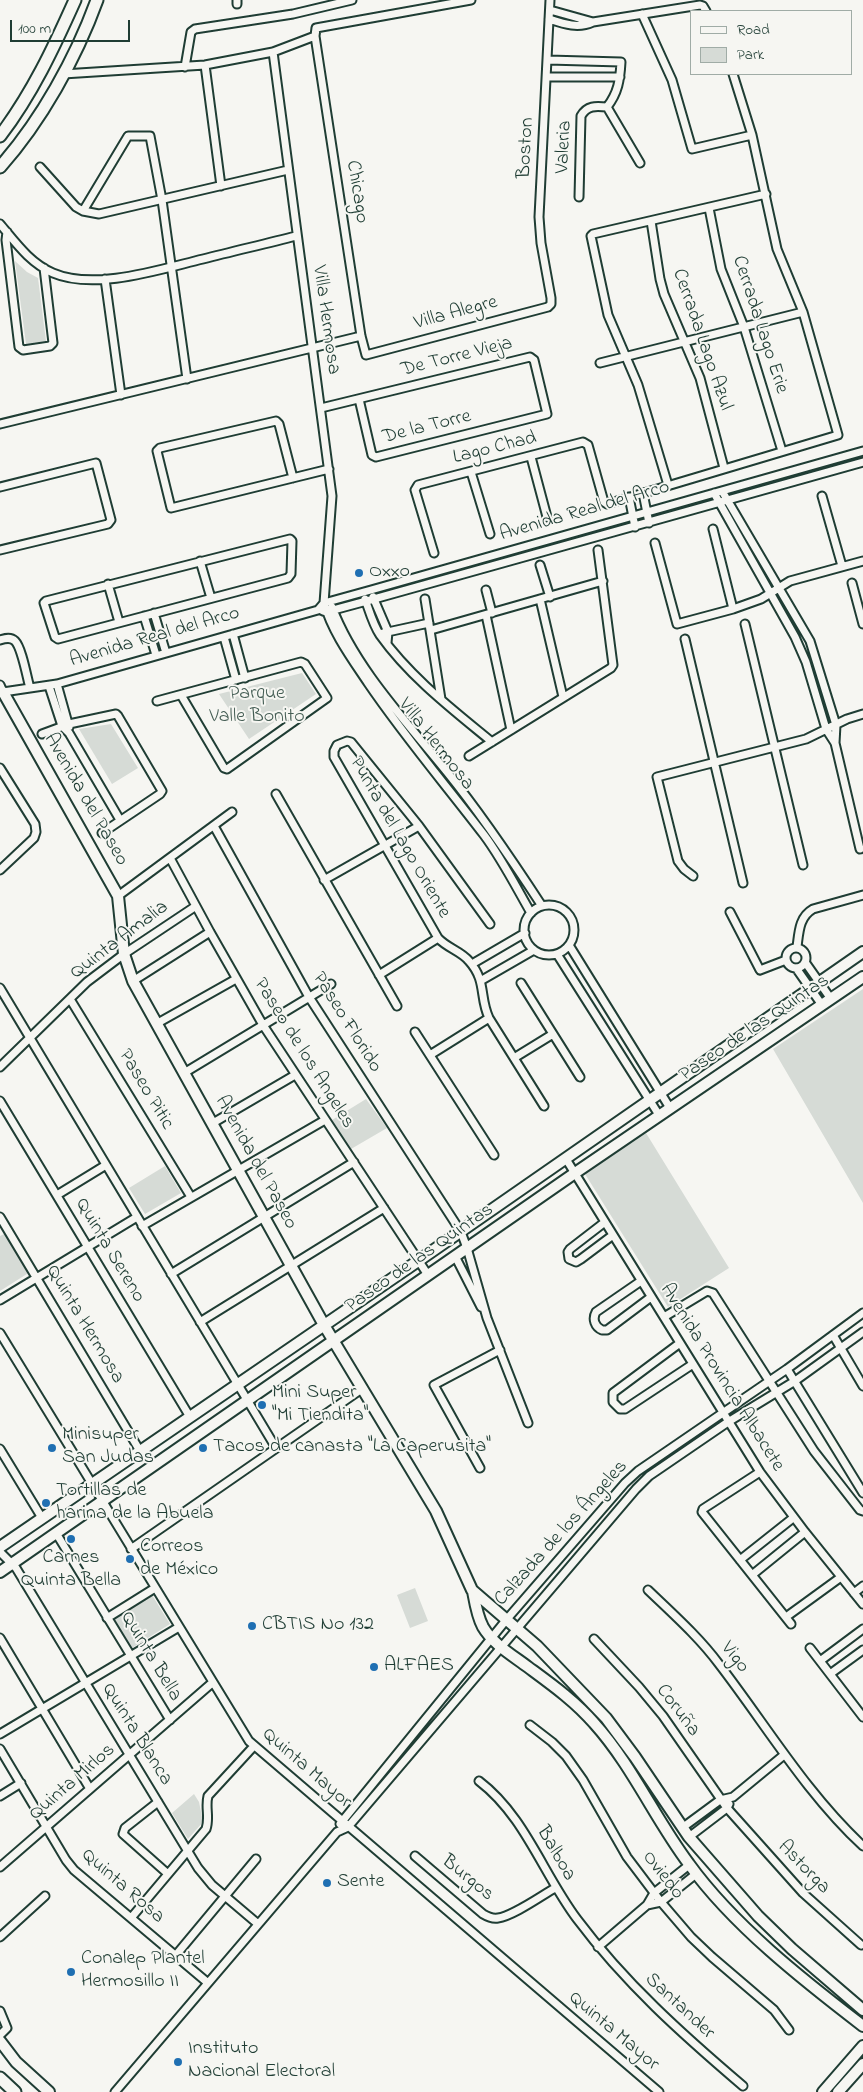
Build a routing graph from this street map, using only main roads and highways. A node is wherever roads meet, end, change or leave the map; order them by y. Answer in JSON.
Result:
{"nodes":[{"id":1,"x":76,"y":0,"type":"edge"},
{"id":2,"x":97,"y":0,"type":"edge"},
{"id":3,"x":0,"y":136,"type":"edge"},
{"id":4,"x":0,"y":167,"type":"edge"},
{"id":5,"x":0,"y":2078,"type":"edge"},
{"id":6,"x":15,"y":2092,"type":"edge"}],
"edges":[{"from":1,"to":3,"type":"main road"},
{"from":2,"to":4,"type":"main road"},
{"from":5,"to":6,"type":"main road"}]}
